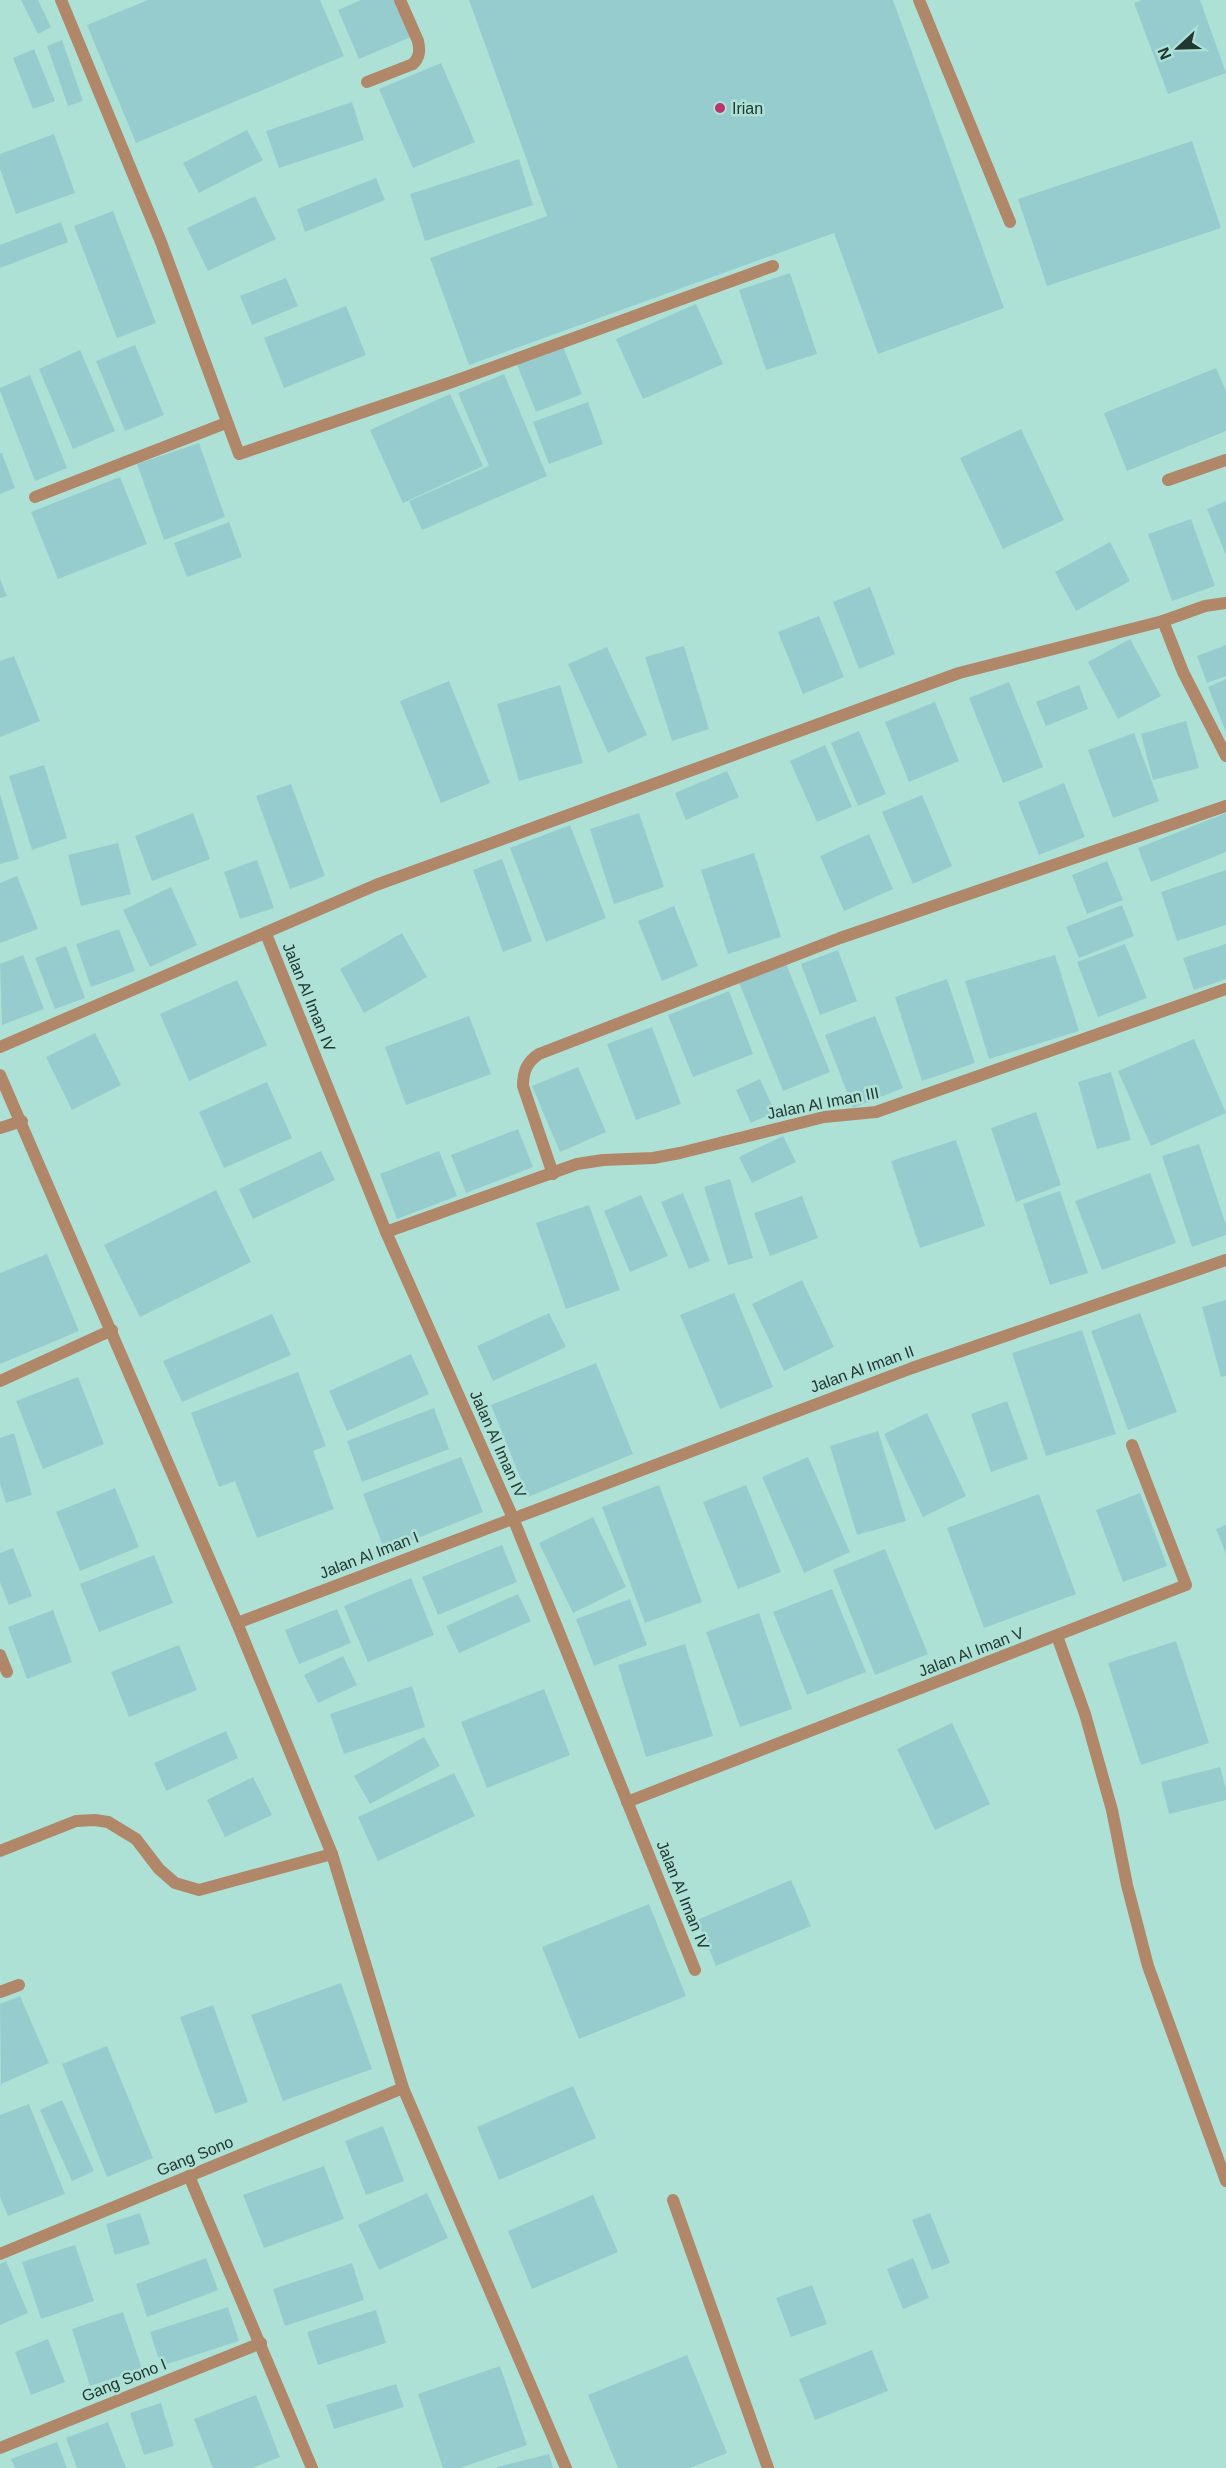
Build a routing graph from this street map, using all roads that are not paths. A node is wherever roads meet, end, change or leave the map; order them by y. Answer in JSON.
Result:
{"nodes":[{"id":1,"x":62,"y":0,"type":"edge"},
{"id":2,"x":400,"y":0,"type":"edge"},
{"id":3,"x":919,"y":0,"type":"edge"},
{"id":4,"x":367,"y":82,"type":"dead end"},
{"id":5,"x":1010,"y":222,"type":"dead end"},
{"id":6,"x":773,"y":266,"type":"dead end"},
{"id":7,"x":226,"y":423,"type":"junction"},
{"id":8,"x":1226,"y":460,"type":"edge"},
{"id":9,"x":1168,"y":480,"type":"dead end"},
{"id":10,"x":34,"y":497,"type":"dead end"},
{"id":11,"x":1226,"y":603,"type":"edge"},
{"id":12,"x":1163,"y":621,"type":"junction"},
{"id":13,"x":1226,"y":756,"type":"edge"},
{"id":14,"x":1226,"y":806,"type":"edge"},
{"id":15,"x":266,"y":934,"type":"junction"},
{"id":16,"x":1226,"y":989,"type":"edge"},
{"id":17,"x":0,"y":1047,"type":"edge"},
{"id":18,"x":0,"y":1075,"type":"edge"},
{"id":19,"x":22,"y":1121,"type":"junction"},
{"id":20,"x":0,"y":1128,"type":"edge"},
{"id":21,"x":553,"y":1174,"type":"junction"},
{"id":22,"x":386,"y":1232,"type":"junction"},
{"id":23,"x":1226,"y":1260,"type":"edge"},
{"id":24,"x":112,"y":1330,"type":"junction"},
{"id":25,"x":0,"y":1381,"type":"edge"},
{"id":26,"x":1132,"y":1445,"type":"dead end"},
{"id":27,"x":513,"y":1518,"type":"junction"},
{"id":28,"x":237,"y":1623,"type":"junction"},
{"id":29,"x":1057,"y":1636,"type":"junction"},
{"id":30,"x":0,"y":1655,"type":"edge"},
{"id":31,"x":7,"y":1672,"type":"dead end"},
{"id":32,"x":627,"y":1802,"type":"junction"},
{"id":33,"x":0,"y":1851,"type":"edge"},
{"id":34,"x":332,"y":1854,"type":"junction"},
{"id":35,"x":695,"y":1970,"type":"dead end"},
{"id":36,"x":19,"y":1985,"type":"dead end"},
{"id":37,"x":0,"y":1992,"type":"edge"},
{"id":38,"x":403,"y":2088,"type":"junction"},
{"id":39,"x":189,"y":2176,"type":"junction"},
{"id":40,"x":1226,"y":2181,"type":"edge"},
{"id":41,"x":673,"y":2200,"type":"dead end"},
{"id":42,"x":0,"y":2254,"type":"edge"},
{"id":43,"x":261,"y":2343,"type":"junction"},
{"id":44,"x":0,"y":2448,"type":"edge"},
{"id":45,"x":312,"y":2468,"type":"edge"},
{"id":46,"x":566,"y":2468,"type":"edge"},
{"id":47,"x":768,"y":2468,"type":"edge"}],
"edges":[{"from":1,"to":7,"type":"street"},
{"from":2,"to":4,"type":"street"},
{"from":3,"to":5,"type":"street"},
{"from":6,"to":7,"type":"street"},
{"from":7,"to":10,"type":"street"},
{"from":8,"to":9,"type":"street"},
{"from":11,"to":12,"type":"street"},
{"from":12,"to":13,"type":"street"},
{"from":12,"to":15,"type":"street"},
{"from":14,"to":21,"type":"street"},
{"from":15,"to":17,"type":"street"},
{"from":15,"to":22,"type":"street","name":"Jalan Al Iman IV"},
{"from":16,"to":21,"type":"street","name":"Jalan Al Iman III"},
{"from":18,"to":19,"type":"street"},
{"from":19,"to":20,"type":"street"},
{"from":19,"to":24,"type":"street"},
{"from":21,"to":22,"type":"street","name":"Jalan Al Iman III"},
{"from":22,"to":27,"type":"street","name":"Jalan Al Iman IV"},
{"from":23,"to":27,"type":"street","name":"Jalan Al Iman II"},
{"from":24,"to":25,"type":"street"},
{"from":24,"to":28,"type":"street"},
{"from":26,"to":29,"type":"street","name":"Jalan Al Iman V"},
{"from":27,"to":28,"type":"street","name":"Jalan Al Iman I"},
{"from":27,"to":32,"type":"street","name":"Jalan Al Iman IV"},
{"from":28,"to":34,"type":"street"},
{"from":29,"to":32,"type":"street","name":"Jalan Al Iman V"},
{"from":29,"to":40,"type":"street"},
{"from":30,"to":31,"type":"street"},
{"from":32,"to":35,"type":"street","name":"Jalan Al Iman IV"},
{"from":33,"to":34,"type":"street"},
{"from":34,"to":38,"type":"street"},
{"from":36,"to":37,"type":"street"},
{"from":38,"to":39,"type":"street","name":"Gang Sono"},
{"from":38,"to":46,"type":"street"},
{"from":39,"to":42,"type":"street","name":"Gang Sono"},
{"from":39,"to":43,"type":"street"},
{"from":41,"to":47,"type":"street"},
{"from":43,"to":44,"type":"street","name":"Gang Sono I"},
{"from":43,"to":45,"type":"street"}]}
